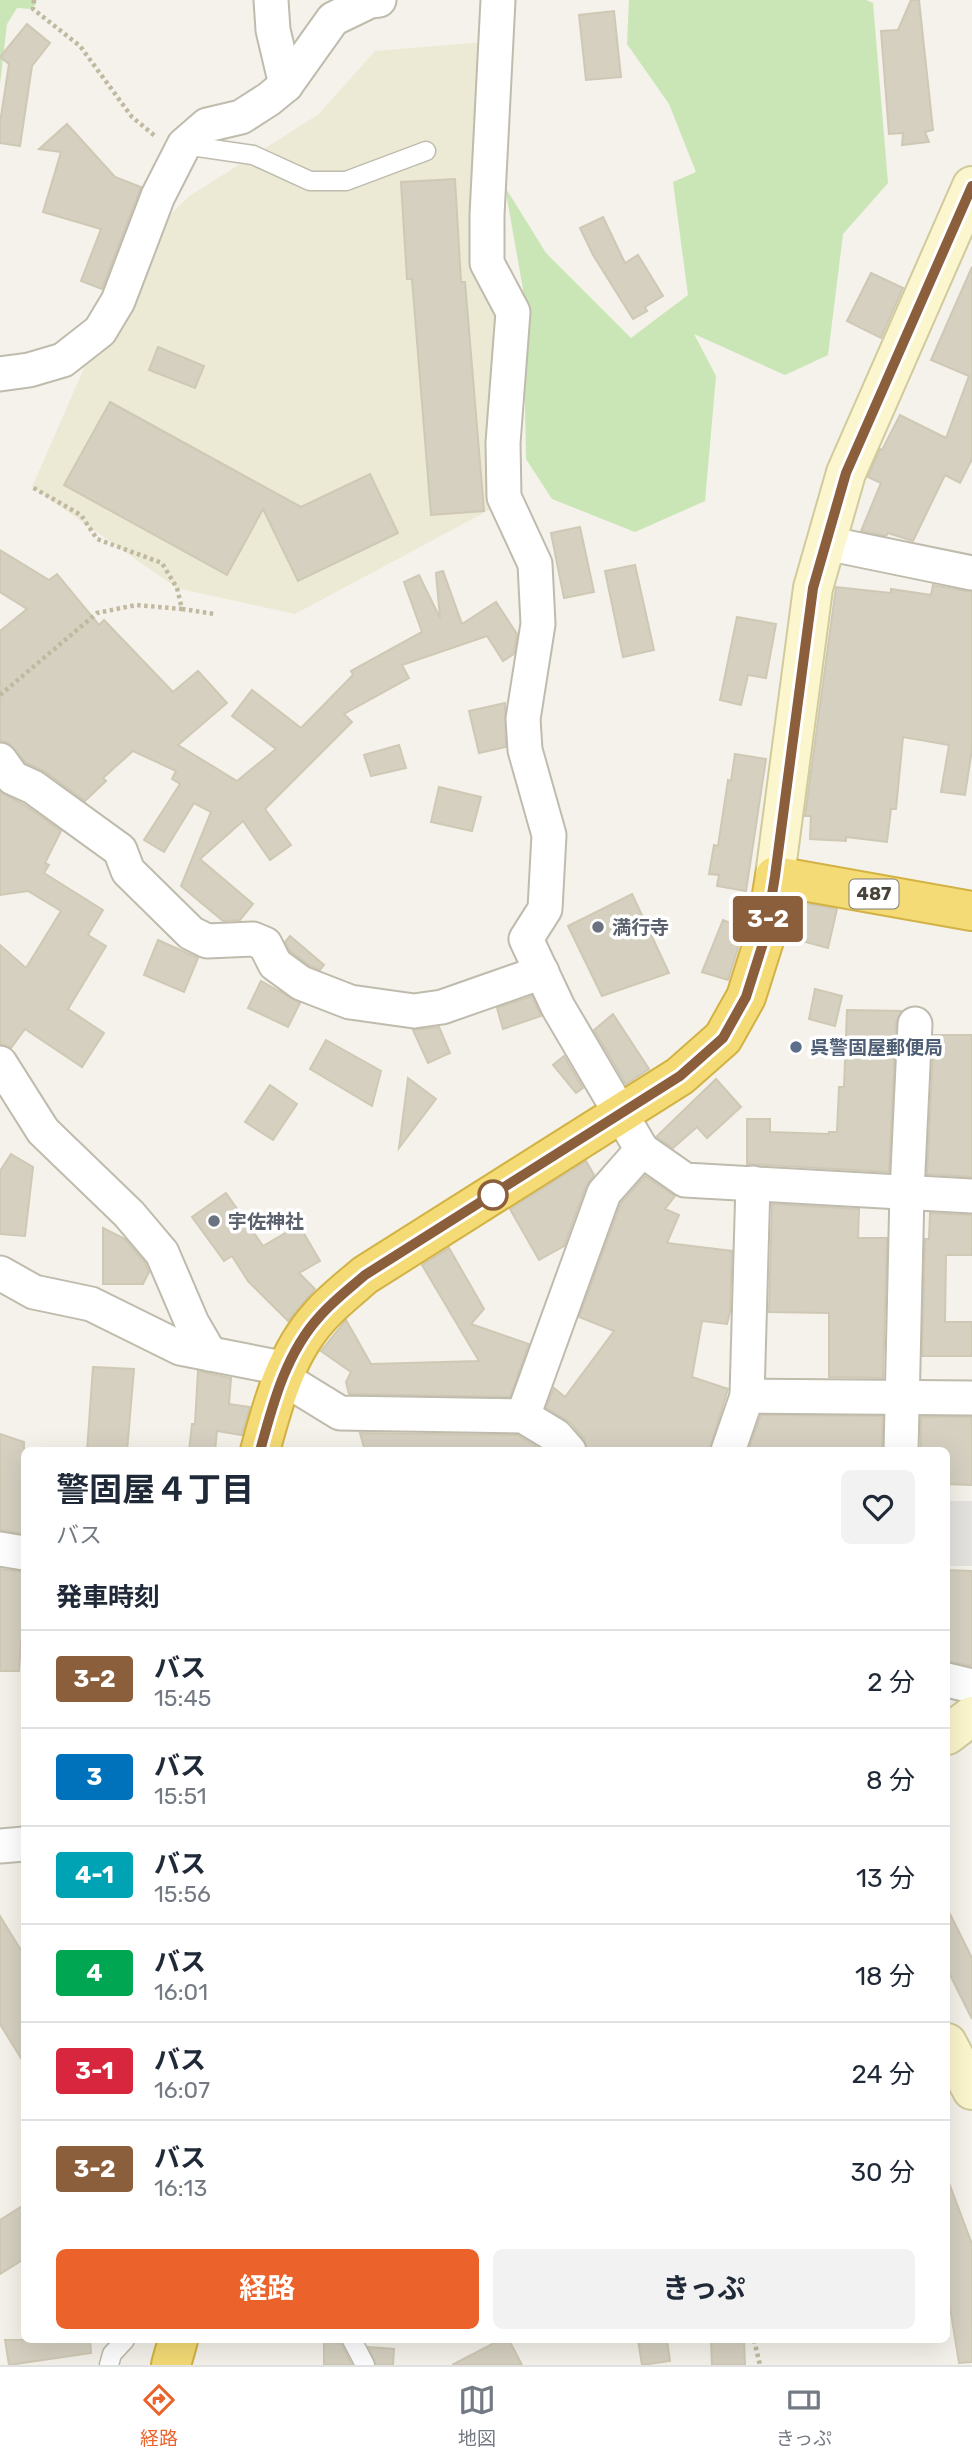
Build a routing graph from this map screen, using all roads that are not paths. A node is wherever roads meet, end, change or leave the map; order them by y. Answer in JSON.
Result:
{"nodes":[{"id":1,"x":271,"y":0,"type":"edge"},
{"id":2,"x":379,"y":0,"type":"edge"},
{"id":3,"x":498,"y":0,"type":"edge"},
{"id":4,"x":286,"y":85,"type":"junction"},
{"id":5,"x":184,"y":145,"type":"junction"},
{"id":6,"x":426,"y":150,"type":"dead end"},
{"id":7,"x":972,"y":186,"type":"edge"},
{"id":8,"x":0,"y":374,"type":"edge"},
{"id":9,"x":826,"y":543,"type":"junction"},
{"id":10,"x":972,"y":573,"type":"edge"},
{"id":11,"x":0,"y":760,"type":"edge"},
{"id":12,"x":775,"y":876,"type":"junction"},
{"id":13,"x":972,"y":911,"type":"edge"},
{"id":14,"x":541,"y":972,"type":"junction"},
{"id":15,"x":915,"y":1024,"type":"dead end"},
{"id":16,"x":0,"y":1063,"type":"edge"},
{"id":17,"x":621,"y":1114,"type":"junction"},
{"id":18,"x":642,"y":1150,"type":"junction"},
{"id":19,"x":753,"y":1183,"type":"junction"},
{"id":20,"x":906,"y":1192,"type":"junction"},
{"id":21,"x":972,"y":1196,"type":"edge"},
{"id":22,"x":0,"y":1273,"type":"edge"},
{"id":23,"x":210,"y":1354,"type":"junction"},
{"id":24,"x":285,"y":1373,"type":"junction"},
{"id":25,"x":747,"y":1396,"type":"junction"},
{"id":26,"x":902,"y":1397,"type":"junction"},
{"id":27,"x":972,"y":1398,"type":"edge"},
{"id":28,"x":523,"y":1416,"type":"junction"},
{"id":29,"x":261,"y":1447,"type":"edge"},
{"id":30,"x":566,"y":1447,"type":"edge"},
{"id":31,"x":729,"y":1447,"type":"edge"},
{"id":32,"x":901,"y":1447,"type":"edge"},
{"id":33,"x":0,"y":1549,"type":"edge"},
{"id":34,"x":21,"y":1552,"type":"edge"},
{"id":35,"x":950,"y":1681,"type":"edge"},
{"id":36,"x":972,"y":1686,"type":"edge"},
{"id":37,"x":972,"y":1716,"type":"edge"},
{"id":38,"x":950,"y":1733,"type":"edge"},
{"id":39,"x":21,"y":1844,"type":"edge"},
{"id":40,"x":0,"y":1846,"type":"edge"},
{"id":41,"x":950,"y":2049,"type":"edge"},
{"id":42,"x":972,"y":2090,"type":"edge"},
{"id":43,"x":122,"y":2343,"type":"edge"},
{"id":44,"x":177,"y":2343,"type":"edge"},
{"id":45,"x":354,"y":2343,"type":"edge"},
{"id":46,"x":109,"y":2365,"type":"edge"},
{"id":47,"x":170,"y":2365,"type":"edge"},
{"id":48,"x":365,"y":2365,"type":"edge"}],
"edges":[{"from":1,"to":4,"type":"street"},
{"from":2,"to":4,"type":"street"},
{"from":3,"to":14,"type":"street"},
{"from":4,"to":5,"type":"street"},
{"from":5,"to":6,"type":"lane"},
{"from":5,"to":8,"type":"street"},
{"from":7,"to":9,"type":"street"},
{"from":9,"to":10,"type":"street"},
{"from":9,"to":12,"type":"street"},
{"from":11,"to":14,"type":"street"},
{"from":12,"to":13,"type":"highway","number":"487"},
{"from":12,"to":17,"type":"highway"},
{"from":14,"to":17,"type":"street"},
{"from":15,"to":20,"type":"street"},
{"from":16,"to":23,"type":"street"},
{"from":17,"to":18,"type":"street"},
{"from":17,"to":24,"type":"highway"},
{"from":18,"to":19,"type":"street"},
{"from":18,"to":28,"type":"street"},
{"from":19,"to":20,"type":"street"},
{"from":19,"to":25,"type":"street"},
{"from":20,"to":21,"type":"street"},
{"from":20,"to":26,"type":"street"},
{"from":22,"to":23,"type":"street"},
{"from":23,"to":24,"type":"street"},
{"from":24,"to":28,"type":"street"},
{"from":24,"to":29,"type":"highway"},
{"from":25,"to":26,"type":"street"},
{"from":25,"to":31,"type":"street"},
{"from":26,"to":27,"type":"street"},
{"from":26,"to":32,"type":"street"},
{"from":28,"to":30,"type":"street"},
{"from":33,"to":34,"type":"street"},
{"from":35,"to":36,"type":"street"},
{"from":37,"to":38,"type":"street"},
{"from":39,"to":40,"type":"street"},
{"from":41,"to":42,"type":"street"},
{"from":43,"to":46,"type":"lane"},
{"from":44,"to":47,"type":"highway"},
{"from":45,"to":48,"type":"lane"}]}
